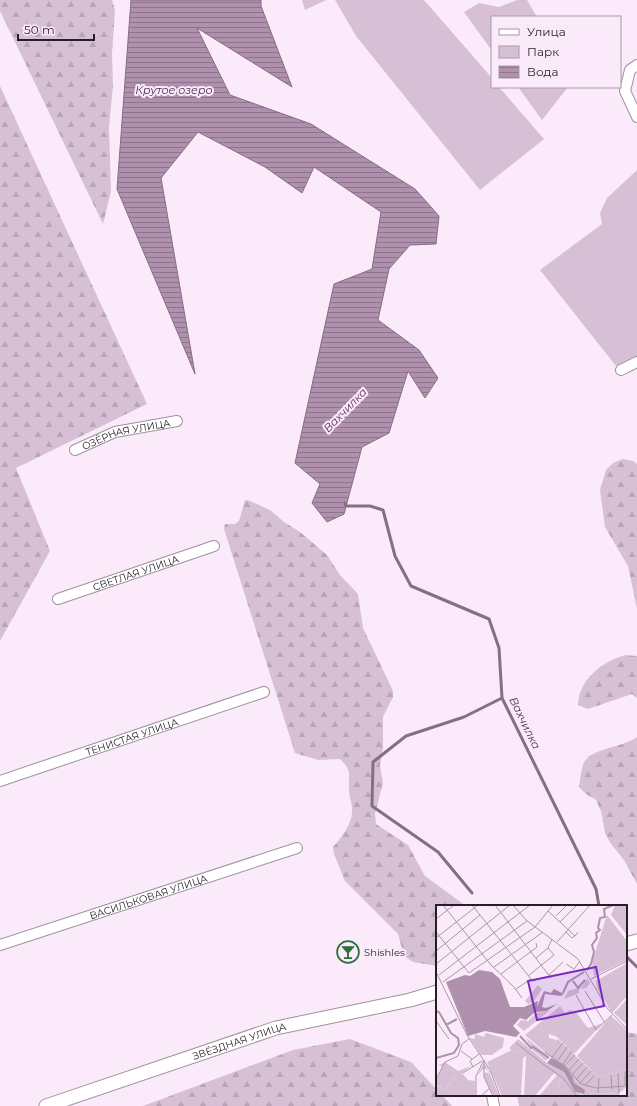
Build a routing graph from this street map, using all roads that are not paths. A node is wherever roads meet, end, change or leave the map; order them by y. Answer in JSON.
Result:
{"nodes":[{"id":1,"x":637,"y":65,"type":"edge"},
{"id":2,"x":637,"y":117,"type":"edge"},
{"id":3,"x":637,"y":362,"type":"edge"},
{"id":4,"x":622,"y":370,"type":"dead end"},
{"id":5,"x":177,"y":421,"type":"dead end"},
{"id":6,"x":75,"y":450,"type":"dead end"},
{"id":7,"x":214,"y":546,"type":"dead end"},
{"id":8,"x":58,"y":599,"type":"dead end"},
{"id":9,"x":264,"y":692,"type":"dead end"},
{"id":10,"x":0,"y":782,"type":"edge"},
{"id":11,"x":297,"y":848,"type":"dead end"},
{"id":12,"x":637,"y":941,"type":"edge"},
{"id":13,"x":627,"y":944,"type":"edge"},
{"id":14,"x":0,"y":945,"type":"edge"},
{"id":15,"x":436,"y":992,"type":"edge"},
{"id":16,"x":492,"y":1096,"type":"edge"},
{"id":17,"x":46,"y":1106,"type":"edge"},
{"id":18,"x":494,"y":1106,"type":"edge"}],
"edges":[{"from":1,"to":2,"type":"street"},
{"from":3,"to":4,"type":"street"},
{"from":5,"to":6,"type":"street","name":"ОЗЁРНАЯ УЛИЦА"},
{"from":7,"to":8,"type":"street","name":"СВЕТЛАЯ УЛИЦА"},
{"from":9,"to":10,"type":"street","name":"ТЕНИСТАЯ УЛИЦА"},
{"from":11,"to":14,"type":"street","name":"ВАСИЛЬКОВАЯ УЛИЦА"},
{"from":12,"to":13,"type":"main road"},
{"from":15,"to":17,"type":"main road","name":"ЗВЁЗДНАЯ УЛИЦА"},
{"from":16,"to":18,"type":"street"}]}
